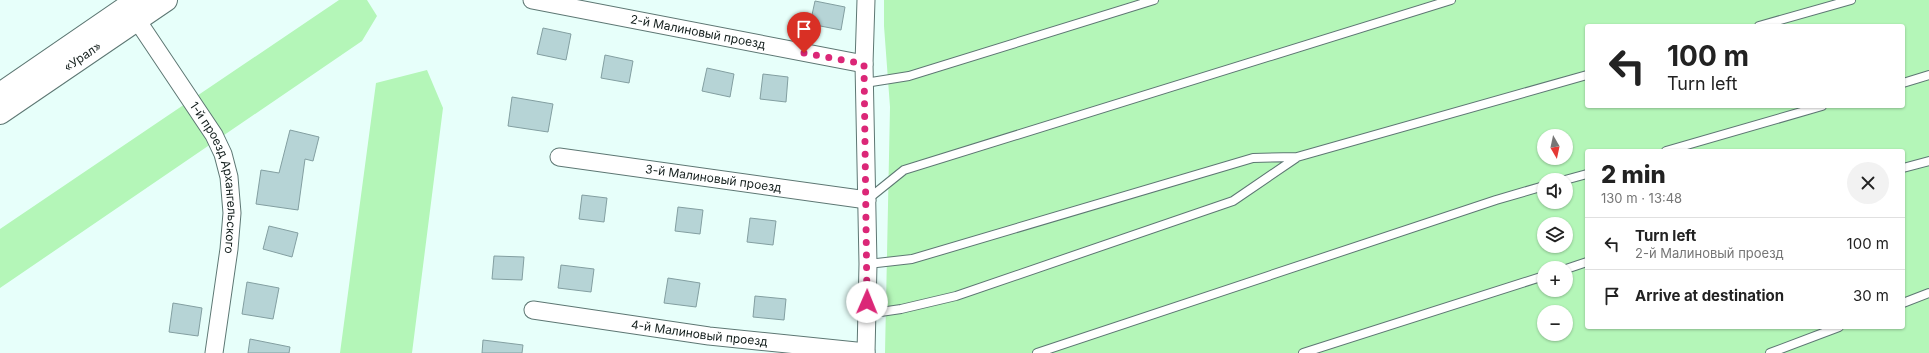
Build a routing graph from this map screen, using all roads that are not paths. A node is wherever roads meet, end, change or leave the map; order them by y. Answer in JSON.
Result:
{"nodes":[{"id":1,"x":166,"y":0,"type":"edge"},
{"id":2,"x":532,"y":0,"type":"edge"},
{"id":3,"x":866,"y":0,"type":"edge"},
{"id":4,"x":1154,"y":0,"type":"edge"},
{"id":5,"x":1451,"y":0,"type":"edge"},
{"id":6,"x":1851,"y":0,"type":"edge"},
{"id":7,"x":137,"y":10,"type":"edge"},
{"id":8,"x":1766,"y":24,"type":"edge"},
{"id":9,"x":864,"y":64,"type":"junction"},
{"id":10,"x":1929,"y":75,"type":"edge"},
{"id":11,"x":1585,"y":76,"type":"edge"},
{"id":12,"x":1905,"y":82,"type":"edge"},
{"id":13,"x":864,"y":83,"type":"junction"},
{"id":14,"x":0,"y":94,"type":"edge"},
{"id":15,"x":1815,"y":108,"type":"edge"},
{"id":16,"x":0,"y":113,"type":"edge"},
{"id":17,"x":1673,"y":149,"type":"edge"},
{"id":18,"x":559,"y":157,"type":"dead end"},
{"id":19,"x":1297,"y":157,"type":"junction"},
{"id":20,"x":1929,"y":161,"type":"edge"},
{"id":21,"x":1905,"y":167,"type":"edge"},
{"id":22,"x":1585,"y":175,"type":"edge"},
{"id":23,"x":1573,"y":178,"type":"edge"},
{"id":24,"x":1537,"y":188,"type":"edge"},
{"id":25,"x":867,"y":200,"type":"junction"},
{"id":26,"x":1585,"y":263,"type":"edge"},
{"id":27,"x":868,"y":264,"type":"junction"},
{"id":28,"x":1573,"y":267,"type":"edge"},
{"id":29,"x":1537,"y":278,"type":"edge"},
{"id":30,"x":1929,"y":293,"type":"edge"},
{"id":31,"x":1905,"y":302,"type":"edge"},
{"id":32,"x":533,"y":310,"type":"dead end"},
{"id":33,"x":867,"y":314,"type":"junction"},
{"id":34,"x":1834,"y":329,"type":"edge"},
{"id":35,"x":866,"y":352,"type":"edge"},
{"id":36,"x":214,"y":353,"type":"edge"},
{"id":37,"x":1037,"y":353,"type":"edge"},
{"id":38,"x":1303,"y":353,"type":"edge"},
{"id":39,"x":1770,"y":353,"type":"edge"}],
"edges":[{"from":1,"to":7,"type":"highway","name":"«Урал»"},
{"from":2,"to":9,"type":"street","name":"2-й Малиновый проезд"},
{"from":3,"to":9,"type":"street"},
{"from":4,"to":13,"type":"lane"},
{"from":5,"to":25,"type":"lane"},
{"from":6,"to":8,"type":"lane"},
{"from":7,"to":14,"type":"highway","name":"«Урал»"},
{"from":7,"to":16,"type":"highway","name":"«Урал»"},
{"from":7,"to":36,"type":"street","name":"1-й проезд Архангельского"},
{"from":9,"to":13,"type":"street"},
{"from":10,"to":12,"type":"lane"},
{"from":11,"to":19,"type":"lane"},
{"from":13,"to":25,"type":"street"},
{"from":15,"to":17,"type":"lane"},
{"from":18,"to":25,"type":"street","name":"3-й Малиновый проезд"},
{"from":19,"to":27,"type":"lane"},
{"from":19,"to":33,"type":"lane"},
{"from":20,"to":21,"type":"lane"},
{"from":22,"to":23,"type":"lane"},
{"from":24,"to":37,"type":"lane"},
{"from":25,"to":27,"type":"street"},
{"from":26,"to":28,"type":"lane"},
{"from":27,"to":33,"type":"street"},
{"from":29,"to":38,"type":"lane"},
{"from":30,"to":31,"type":"lane"},
{"from":32,"to":35,"type":"street","name":"4-й Малиновый проезд"},
{"from":33,"to":35,"type":"street"},
{"from":34,"to":39,"type":"lane"}]}
